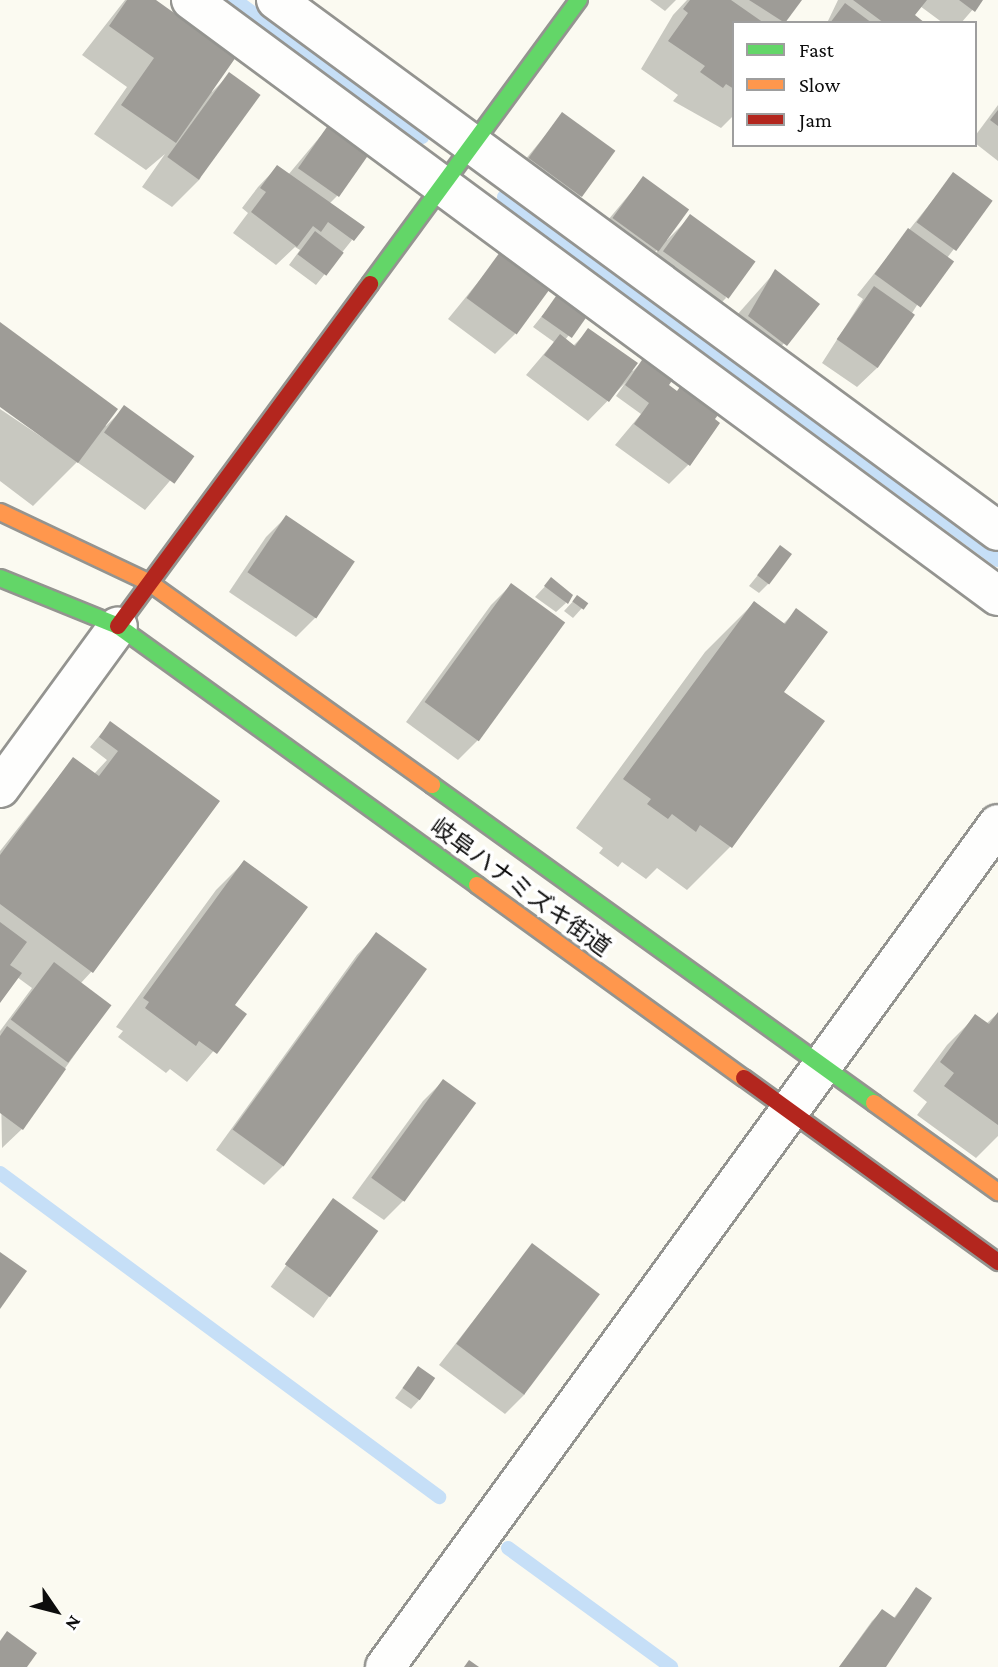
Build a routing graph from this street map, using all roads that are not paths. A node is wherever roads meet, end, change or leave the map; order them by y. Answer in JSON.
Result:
{"nodes":[{"id":1,"x":191,"y":0,"type":"edge"},
{"id":2,"x":276,"y":0,"type":"edge"},
{"id":3,"x":579,"y":0,"type":"edge"},
{"id":4,"x":474,"y":143,"type":"junction"},
{"id":5,"x":443,"y":185,"type":"junction"},
{"id":6,"x":0,"y":512,"type":"edge"},
{"id":7,"x":998,"y":531,"type":"edge"},
{"id":8,"x":0,"y":578,"type":"edge"},
{"id":9,"x":149,"y":583,"type":"junction"},
{"id":10,"x":998,"y":596,"type":"edge"},
{"id":11,"x":118,"y":626,"type":"junction"},
{"id":12,"x":0,"y":788,"type":"edge"},
{"id":13,"x":998,"y":824,"type":"edge"},
{"id":14,"x":823,"y":1065,"type":"junction"},
{"id":15,"x":791,"y":1109,"type":"junction"},
{"id":16,"x":998,"y":1192,"type":"edge"},
{"id":17,"x":998,"y":1262,"type":"edge"},
{"id":18,"x":385,"y":1667,"type":"edge"}],
"edges":[{"from":1,"to":5,"type":"street"},
{"from":2,"to":4,"type":"street"},
{"from":3,"to":4,"type":"main road"},
{"from":4,"to":5,"type":"main road"},
{"from":4,"to":7,"type":"street"},
{"from":5,"to":9,"type":"main road"},
{"from":5,"to":10,"type":"street"},
{"from":6,"to":9,"type":"main road","name":"岐阜ハナミズキ街道"},
{"from":8,"to":11,"type":"main road","name":"岐阜ハナミズキ街道"},
{"from":9,"to":11,"type":"main road"},
{"from":9,"to":14,"type":"main road","name":"岐阜ハナミズキ街道"},
{"from":11,"to":12,"type":"street"},
{"from":11,"to":15,"type":"main road","name":"岐阜ハナミズキ街道"},
{"from":13,"to":14,"type":"street"},
{"from":14,"to":15,"type":"street"},
{"from":14,"to":16,"type":"main road","name":"岐阜ハナミズキ街道"},
{"from":15,"to":17,"type":"main road","name":"岐阜ハナミズキ街道"},
{"from":15,"to":18,"type":"street"}]}
